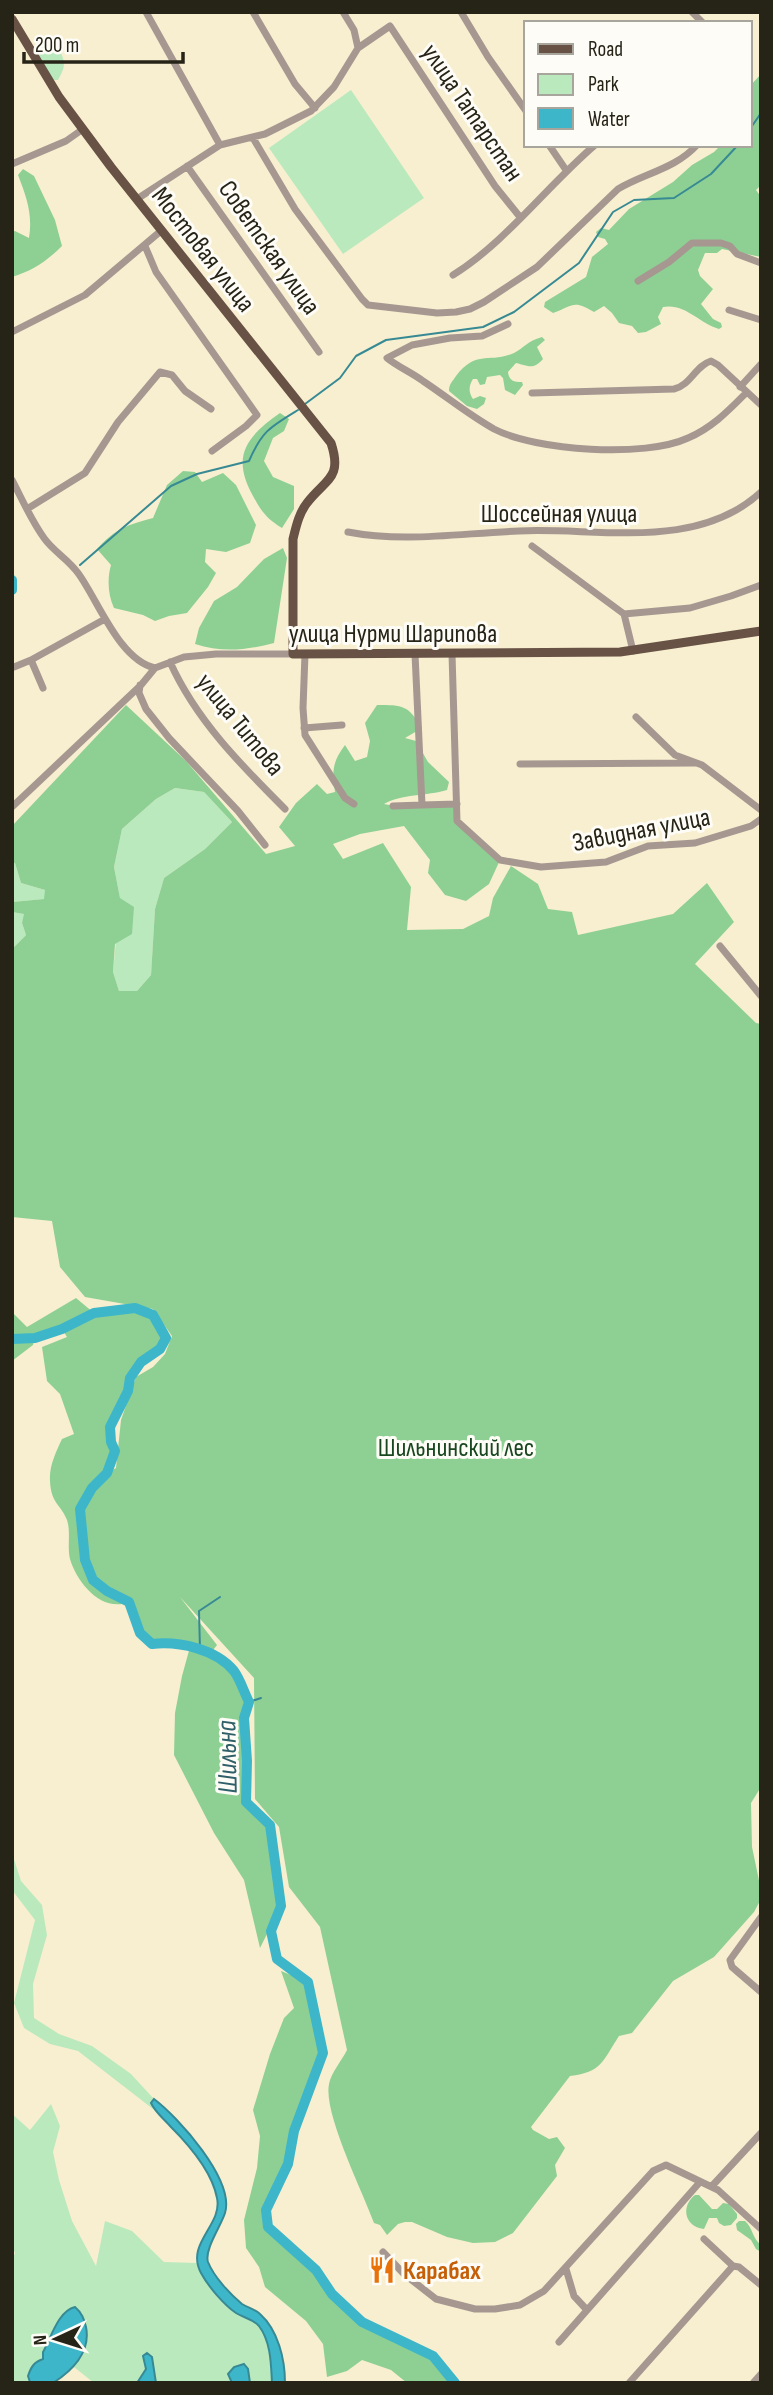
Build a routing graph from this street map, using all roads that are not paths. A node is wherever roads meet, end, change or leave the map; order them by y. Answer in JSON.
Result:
{"nodes":[{"id":1,"x":146,"y":12,"type":"edge"},
{"id":2,"x":253,"y":12,"type":"edge"},
{"id":3,"x":343,"y":12,"type":"edge"},
{"id":4,"x":461,"y":12,"type":"edge"},
{"id":5,"x":692,"y":12,"type":"edge"},
{"id":6,"x":12,"y":19,"type":"edge"},
{"id":7,"x":702,"y":19,"type":"edge"},
{"id":8,"x":358,"y":48,"type":"junction"},
{"id":9,"x":315,"y":108,"type":"junction"},
{"id":10,"x":524,"y":108,"type":"edge"},
{"id":11,"x":83,"y":129,"type":"junction"},
{"id":12,"x":253,"y":138,"type":"junction"},
{"id":13,"x":220,"y":145,"type":"junction"},
{"id":14,"x":550,"y":147,"type":"edge"},
{"id":15,"x":593,"y":147,"type":"edge"},
{"id":16,"x":695,"y":147,"type":"edge"},
{"id":17,"x":12,"y":164,"type":"edge"},
{"id":18,"x":187,"y":166,"type":"junction"},
{"id":19,"x":566,"y":170,"type":"junction"},
{"id":20,"x":137,"y":199,"type":"junction"},
{"id":21,"x":520,"y":216,"type":"junction"},
{"id":22,"x":162,"y":230,"type":"junction"},
{"id":23,"x":145,"y":246,"type":"junction"},
{"id":24,"x":761,"y":263,"type":"edge"},
{"id":25,"x":453,"y":275,"type":"dead end"},
{"id":26,"x":638,"y":281,"type":"dead end"},
{"id":27,"x":729,"y":310,"type":"dead end"},
{"id":28,"x":761,"y":320,"type":"edge"},
{"id":29,"x":508,"y":324,"type":"dead end"},
{"id":30,"x":12,"y":332,"type":"edge"},
{"id":31,"x":319,"y":352,"type":"dead end"},
{"id":32,"x":761,"y":364,"type":"edge"},
{"id":33,"x":741,"y":387,"type":"junction"},
{"id":34,"x":532,"y":393,"type":"dead end"},
{"id":35,"x":761,"y":405,"type":"edge"},
{"id":36,"x":211,"y":408,"type":"dead end"},
{"id":37,"x":212,"y":451,"type":"dead end"},
{"id":38,"x":12,"y":480,"type":"edge"},
{"id":39,"x":761,"y":492,"type":"edge"},
{"id":40,"x":27,"y":509,"type":"junction"},
{"id":41,"x":348,"y":532,"type":"dead end"},
{"id":42,"x":532,"y":546,"type":"dead end"},
{"id":43,"x":761,"y":584,"type":"edge"},
{"id":44,"x":624,"y":614,"type":"junction"},
{"id":45,"x":105,"y":619,"type":"junction"},
{"id":46,"x":761,"y":631,"type":"edge"},
{"id":47,"x":633,"y":651,"type":"junction"},
{"id":48,"x":293,"y":654,"type":"junction"},
{"id":49,"x":305,"y":654,"type":"junction"},
{"id":50,"x":415,"y":654,"type":"junction"},
{"id":51,"x":452,"y":654,"type":"junction"},
{"id":52,"x":31,"y":660,"type":"junction"},
{"id":53,"x":170,"y":662,"type":"junction"},
{"id":54,"x":14,"y":667,"type":"edge"},
{"id":55,"x":155,"y":668,"type":"junction"},
{"id":56,"x":141,"y":685,"type":"junction"},
{"id":57,"x":43,"y":688,"type":"dead end"},
{"id":58,"x":636,"y":717,"type":"dead end"},
{"id":59,"x":342,"y":725,"type":"dead end"},
{"id":60,"x":304,"y":728,"type":"junction"},
{"id":61,"x":675,"y":755,"type":"junction"},
{"id":62,"x":662,"y":762,"type":"junction"},
{"id":63,"x":695,"y":763,"type":"junction"},
{"id":64,"x":520,"y":764,"type":"dead end"},
{"id":65,"x":354,"y":804,"type":"dead end"},
{"id":66,"x":457,"y":804,"type":"junction"},
{"id":67,"x":393,"y":806,"type":"dead end"},
{"id":68,"x":422,"y":806,"type":"junction"},
{"id":69,"x":12,"y":807,"type":"edge"},
{"id":70,"x":285,"y":809,"type":"dead end"},
{"id":71,"x":761,"y":810,"type":"edge"},
{"id":72,"x":761,"y":819,"type":"edge"},
{"id":73,"x":265,"y":845,"type":"dead end"},
{"id":74,"x":720,"y":946,"type":"dead end"},
{"id":75,"x":761,"y":996,"type":"edge"},
{"id":76,"x":761,"y":1917,"type":"edge"},
{"id":77,"x":761,"y":1992,"type":"edge"},
{"id":78,"x":761,"y":2133,"type":"edge"},
{"id":79,"x":700,"y":2182,"type":"junction"},
{"id":80,"x":712,"y":2186,"type":"junction"},
{"id":81,"x":761,"y":2229,"type":"edge"},
{"id":82,"x":704,"y":2239,"type":"dead end"},
{"id":83,"x":383,"y":2252,"type":"dead end"},
{"id":84,"x":733,"y":2266,"type":"junction"},
{"id":85,"x":566,"y":2269,"type":"junction"},
{"id":86,"x":761,"y":2285,"type":"edge"},
{"id":87,"x":587,"y":2310,"type":"junction"},
{"id":88,"x":559,"y":2342,"type":"dead end"},
{"id":89,"x":761,"y":2374,"type":"edge"},
{"id":90,"x":629,"y":2383,"type":"edge"},
{"id":91,"x":753,"y":2383,"type":"edge"}],
"edges":[{"from":1,"to":13,"type":"street"},
{"from":2,"to":9,"type":"street"},
{"from":3,"to":8,"type":"street"},
{"from":4,"to":10,"type":"street"},
{"from":5,"to":7,"type":"street"},
{"from":6,"to":11,"type":"main road","name":"Мостовая улица"},
{"from":8,"to":9,"type":"street","name":"Советская улица"},
{"from":8,"to":21,"type":"street","name":"улица Татарстан"},
{"from":9,"to":12,"type":"street","name":"Советская улица"},
{"from":11,"to":17,"type":"street"},
{"from":11,"to":20,"type":"main road","name":"Мостовая улица"},
{"from":12,"to":13,"type":"street","name":"Советская улица"},
{"from":12,"to":16,"type":"street"},
{"from":13,"to":18,"type":"street","name":"Советская улица"},
{"from":14,"to":19,"type":"street"},
{"from":15,"to":19,"type":"street"},
{"from":18,"to":20,"type":"street","name":"Советская улица"},
{"from":18,"to":31,"type":"street","name":"Советская улица"},
{"from":19,"to":21,"type":"street"},
{"from":20,"to":22,"type":"main road","name":"Мостовая улица"},
{"from":21,"to":25,"type":"street"},
{"from":22,"to":23,"type":"street"},
{"from":22,"to":48,"type":"main road","name":"Мостовая улица"},
{"from":23,"to":30,"type":"street"},
{"from":23,"to":37,"type":"street","name":"Мостовая улица"},
{"from":24,"to":26,"type":"street"},
{"from":27,"to":28,"type":"street"},
{"from":29,"to":33,"type":"street"},
{"from":32,"to":33,"type":"street"},
{"from":33,"to":34,"type":"street"},
{"from":33,"to":35,"type":"street"},
{"from":36,"to":40,"type":"street"},
{"from":38,"to":40,"type":"street"},
{"from":39,"to":41,"type":"street","name":"Шоссейная улица"},
{"from":40,"to":45,"type":"street"},
{"from":42,"to":44,"type":"street"},
{"from":43,"to":44,"type":"street"},
{"from":44,"to":47,"type":"street"},
{"from":45,"to":52,"type":"street"},
{"from":45,"to":55,"type":"street"},
{"from":46,"to":47,"type":"main road","name":"улица Нурми Шарипова"},
{"from":47,"to":51,"type":"main road","name":"улица Нурми Шарипова"},
{"from":48,"to":49,"type":"main road","name":"улица Нурми Шарипова"},
{"from":48,"to":53,"type":"street","name":"улица Нурми Шарипова"},
{"from":49,"to":50,"type":"main road","name":"улица Нурми Шарипова"},
{"from":49,"to":60,"type":"street"},
{"from":50,"to":51,"type":"main road","name":"улица Нурми Шарипова"},
{"from":50,"to":68,"type":"street"},
{"from":51,"to":66,"type":"street","name":"Завидная улица"},
{"from":52,"to":54,"type":"street"},
{"from":52,"to":57,"type":"street"},
{"from":53,"to":55,"type":"street","name":"улица Нурми Шарипова"},
{"from":53,"to":70,"type":"street","name":"улица Титова"},
{"from":55,"to":56,"type":"street"},
{"from":56,"to":69,"type":"street"},
{"from":56,"to":73,"type":"street"},
{"from":58,"to":61,"type":"street"},
{"from":59,"to":60,"type":"street"},
{"from":60,"to":65,"type":"street"},
{"from":61,"to":62,"type":"street"},
{"from":61,"to":63,"type":"street"},
{"from":62,"to":63,"type":"street"},
{"from":62,"to":64,"type":"street"},
{"from":63,"to":71,"type":"street"},
{"from":66,"to":68,"type":"street"},
{"from":66,"to":72,"type":"street","name":"Завидная улица"},
{"from":67,"to":68,"type":"street"},
{"from":74,"to":75,"type":"street"},
{"from":76,"to":77,"type":"street"},
{"from":78,"to":80,"type":"street"},
{"from":79,"to":80,"type":"street"},
{"from":79,"to":85,"type":"street"},
{"from":79,"to":87,"type":"street"},
{"from":80,"to":81,"type":"street"},
{"from":82,"to":84,"type":"street"},
{"from":83,"to":85,"type":"street"},
{"from":84,"to":86,"type":"street"},
{"from":84,"to":90,"type":"street"},
{"from":85,"to":87,"type":"street"},
{"from":87,"to":88,"type":"street"},
{"from":89,"to":91,"type":"street"}]}
